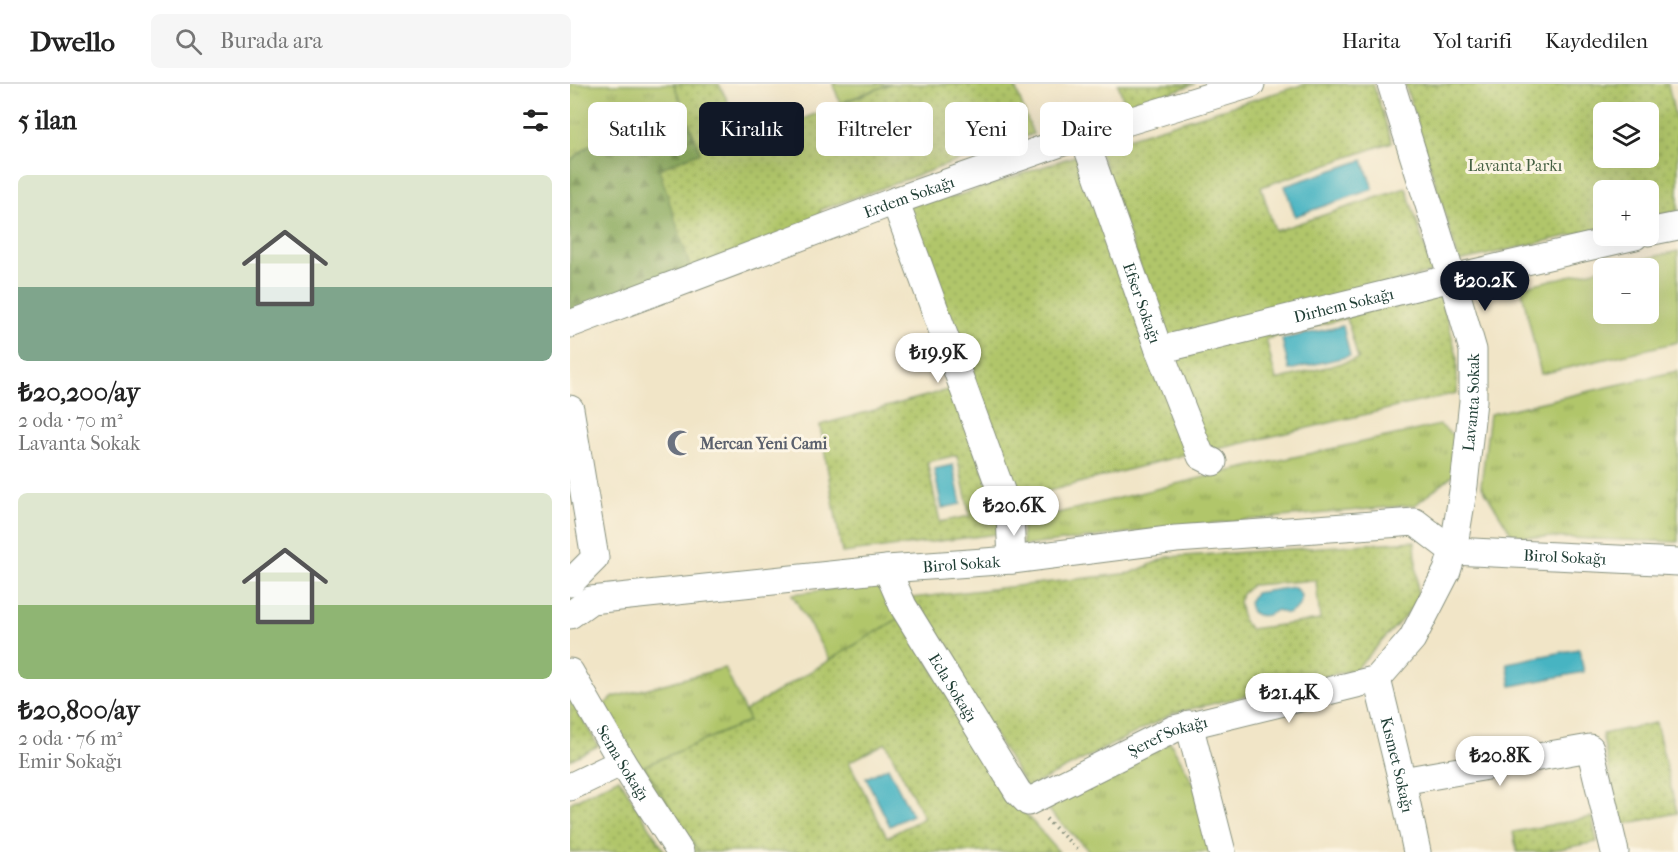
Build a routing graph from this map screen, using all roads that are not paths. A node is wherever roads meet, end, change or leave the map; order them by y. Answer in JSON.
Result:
{"nodes":[{"id":1,"x":1251,"y":84,"type":"edge"},
{"id":2,"x":1391,"y":84,"type":"edge"},
{"id":3,"x":1133,"y":120,"type":"edge"},
{"id":4,"x":1040,"y":150,"type":"edge"},
{"id":5,"x":1090,"y":156,"type":"edge"},
{"id":6,"x":895,"y":201,"type":"junction"},
{"id":7,"x":1678,"y":226,"type":"edge"},
{"id":8,"x":1659,"y":230,"type":"edge"},
{"id":9,"x":1593,"y":246,"type":"edge"},
{"id":10,"x":1452,"y":278,"type":"junction"},
{"id":11,"x":570,"y":324,"type":"edge"},
{"id":12,"x":1159,"y":350,"type":"junction"},
{"id":13,"x":570,"y":409,"type":"edge"},
{"id":14,"x":1213,"y":462,"type":"dead end"},
{"id":15,"x":1454,"y":551,"type":"junction"},
{"id":16,"x":1012,"y":560,"type":"junction"},
{"id":17,"x":1678,"y":562,"type":"edge"},
{"id":18,"x":887,"y":569,"type":"junction"},
{"id":19,"x":570,"y":583,"type":"edge"},
{"id":20,"x":570,"y":615,"type":"edge"},
{"id":21,"x":570,"y":672,"type":"edge"},
{"id":22,"x":1377,"y":679,"type":"junction"},
{"id":23,"x":1189,"y":724,"type":"junction"},
{"id":24,"x":622,"y":762,"type":"junction"},
{"id":25,"x":1402,"y":781,"type":"junction"},
{"id":26,"x":570,"y":787,"type":"edge"},
{"id":27,"x":1028,"y":802,"type":"joint"},
{"id":28,"x":680,"y":852,"type":"edge"},
{"id":29,"x":1222,"y":852,"type":"edge"},
{"id":30,"x":1417,"y":852,"type":"edge"},
{"id":31,"x":1615,"y":852,"type":"edge"}],
"edges":[{"from":1,"to":3,"type":"street","name":"Erdem Sokağı"},
{"from":2,"to":10,"type":"street","name":"Lavanta Sokak"},
{"from":4,"to":6,"type":"street","name":"Erdem Sokağı"},
{"from":5,"to":12,"type":"street","name":"Efser Sokağı"},
{"from":6,"to":11,"type":"street","name":"Erdem Sokağı"},
{"from":6,"to":16,"type":"street"},
{"from":7,"to":8,"type":"street"},
{"from":9,"to":10,"type":"street","name":"Dirhem Sokağı"},
{"from":10,"to":12,"type":"street","name":"Dirhem Sokağı"},
{"from":10,"to":15,"type":"street","name":"Lavanta Sokak"},
{"from":12,"to":14,"type":"street","name":"Efser Sokağı"},
{"from":13,"to":19,"type":"street"},
{"from":15,"to":16,"type":"street","name":"Birol Sokak"},
{"from":15,"to":17,"type":"street","name":"Birol Sokağı"},
{"from":15,"to":22,"type":"street"},
{"from":16,"to":18,"type":"street","name":"Birol Sokak"},
{"from":18,"to":20,"type":"street","name":"Birol Sokak"},
{"from":18,"to":27,"type":"street","name":"Ecla Sokağı"},
{"from":21,"to":24,"type":"street","name":"Sema Sokağı"},
{"from":22,"to":23,"type":"street","name":"Şeref Sokağı"},
{"from":22,"to":25,"type":"street","name":"Kısmet Sokağı"},
{"from":23,"to":27,"type":"street","name":"Şeref Sokağı"},
{"from":23,"to":29,"type":"street"},
{"from":24,"to":26,"type":"street"},
{"from":24,"to":28,"type":"street","name":"Sema Sokağı"},
{"from":25,"to":30,"type":"street","name":"Kısmet Sokağı"},
{"from":25,"to":31,"type":"street"}]}
